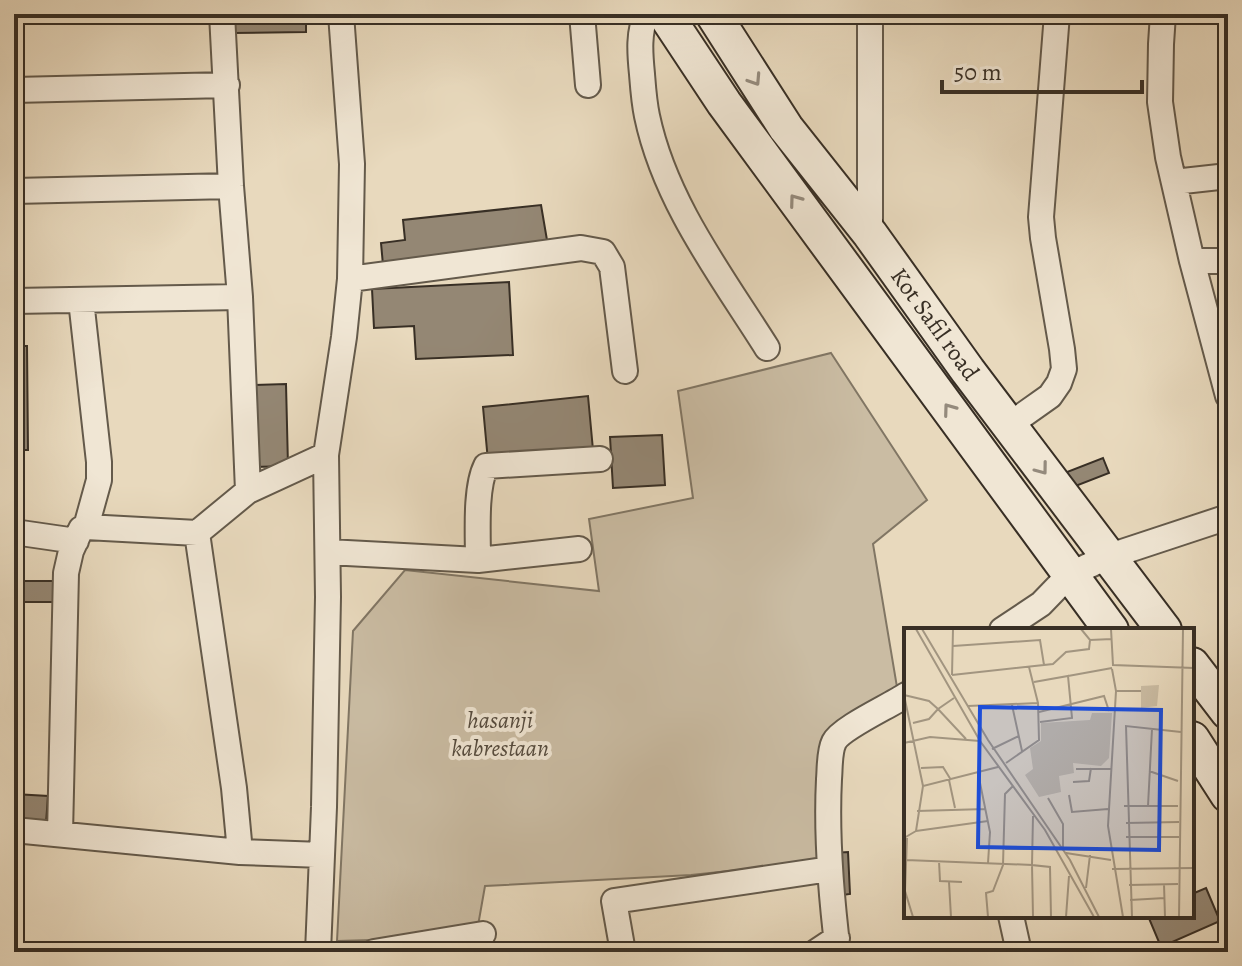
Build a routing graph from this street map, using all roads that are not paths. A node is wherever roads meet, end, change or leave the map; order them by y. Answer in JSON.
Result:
{"nodes":[{"id":1,"x":222,"y":14,"type":"edge"},
{"id":2,"x":341,"y":14,"type":"edge"},
{"id":3,"x":582,"y":14,"type":"edge"},
{"id":4,"x":647,"y":14,"type":"edge"},
{"id":5,"x":665,"y":14,"type":"edge"},
{"id":6,"x":713,"y":14,"type":"edge"},
{"id":7,"x":870,"y":14,"type":"edge"},
{"id":8,"x":1057,"y":14,"type":"edge"},
{"id":9,"x":1163,"y":14,"type":"edge"},
{"id":10,"x":227,"y":85,"type":"junction"},
{"id":11,"x":588,"y":85,"type":"dead end"},
{"id":12,"x":14,"y":90,"type":"edge"},
{"id":13,"x":1228,"y":176,"type":"edge"},
{"id":14,"x":1174,"y":182,"type":"junction"},
{"id":15,"x":231,"y":186,"type":"junction"},
{"id":16,"x":14,"y":191,"type":"edge"},
{"id":17,"x":870,"y":234,"type":"junction"},
{"id":18,"x":1192,"y":261,"type":"junction"},
{"id":19,"x":1228,"y":261,"type":"edge"},
{"id":20,"x":350,"y":279,"type":"junction"},
{"id":21,"x":240,"y":297,"type":"junction"},
{"id":22,"x":81,"y":300,"type":"junction"},
{"id":23,"x":14,"y":301,"type":"edge"},
{"id":24,"x":767,"y":348,"type":"dead end"},
{"id":25,"x":625,"y":371,"type":"dead end"},
{"id":26,"x":1228,"y":396,"type":"edge"},
{"id":27,"x":1009,"y":425,"type":"junction"},
{"id":28,"x":326,"y":455,"type":"junction"},
{"id":29,"x":600,"y":459,"type":"dead end"},
{"id":30,"x":248,"y":491,"type":"junction"},
{"id":31,"x":1228,"y":517,"type":"edge"},
{"id":32,"x":14,"y":532,"type":"edge"},
{"id":33,"x":197,"y":533,"type":"junction"},
{"id":34,"x":81,"y":534,"type":"junction"},
{"id":35,"x":579,"y":549,"type":"dead end"},
{"id":36,"x":328,"y":552,"type":"junction"},
{"id":37,"x":1107,"y":557,"type":"junction"},
{"id":38,"x":478,"y":560,"type":"junction"},
{"id":39,"x":1069,"y":575,"type":"junction"},
{"id":40,"x":1005,"y":628,"type":"edge"},
{"id":41,"x":1109,"y":628,"type":"edge"},
{"id":42,"x":1162,"y":628,"type":"edge"},
{"id":43,"x":1194,"y":668,"type":"edge"},
{"id":44,"x":898,"y":701,"type":"edge"},
{"id":45,"x":1228,"y":712,"type":"edge"},
{"id":46,"x":1194,"y":742,"type":"edge"},
{"id":47,"x":1228,"y":795,"type":"edge"},
{"id":48,"x":14,"y":830,"type":"edge"},
{"id":49,"x":60,"y":834,"type":"junction"},
{"id":50,"x":240,"y":852,"type":"junction"},
{"id":51,"x":322,"y":855,"type":"junction"},
{"id":52,"x":830,"y":869,"type":"junction"},
{"id":53,"x":1011,"y":918,"type":"edge"},
{"id":54,"x":483,"y":934,"type":"dead end"},
{"id":55,"x":837,"y":945,"type":"edge"},
{"id":56,"x":318,"y":952,"type":"edge"},
{"id":57,"x":374,"y":952,"type":"edge"},
{"id":58,"x":623,"y":952,"type":"edge"},
{"id":59,"x":816,"y":952,"type":"edge"},
{"id":60,"x":1019,"y":952,"type":"edge"}],
"edges":[{"from":1,"to":10,"type":"street"},
{"from":2,"to":20,"type":"street"},
{"from":3,"to":11,"type":"street"},
{"from":4,"to":24,"type":"street"},
{"from":39,"to":5,"type":"main road","name":"Kot Safil road","one_way":true},
{"from":6,"to":17,"type":"main road","name":"Kot Safil road","one_way":true},
{"from":7,"to":17,"type":"street"},
{"from":8,"to":27,"type":"street"},
{"from":9,"to":14,"type":"street"},
{"from":10,"to":12,"type":"street"},
{"from":10,"to":15,"type":"street"},
{"from":13,"to":14,"type":"street"},
{"from":14,"to":18,"type":"street"},
{"from":15,"to":16,"type":"street"},
{"from":15,"to":21,"type":"street"},
{"from":17,"to":27,"type":"main road","name":"Kot Safil road"},
{"from":18,"to":19,"type":"street"},
{"from":18,"to":26,"type":"street"},
{"from":20,"to":25,"type":"street"},
{"from":20,"to":28,"type":"street"},
{"from":21,"to":22,"type":"street"},
{"from":21,"to":30,"type":"street"},
{"from":22,"to":23,"type":"street"},
{"from":22,"to":34,"type":"street"},
{"from":27,"to":37,"type":"main road","name":"Kot Safil road","one_way":true},
{"from":28,"to":30,"type":"street"},
{"from":28,"to":36,"type":"street"},
{"from":29,"to":38,"type":"street"},
{"from":30,"to":33,"type":"street"},
{"from":31,"to":37,"type":"street"},
{"from":32,"to":34,"type":"street"},
{"from":33,"to":34,"type":"street"},
{"from":33,"to":50,"type":"street"},
{"from":34,"to":49,"type":"street"},
{"from":35,"to":38,"type":"street"},
{"from":36,"to":38,"type":"street"},
{"from":36,"to":51,"type":"street"},
{"from":37,"to":39,"type":"street"},
{"from":37,"to":42,"type":"main road","name":"Kot Safil road"},
{"from":39,"to":40,"type":"street"},
{"from":39,"to":41,"type":"main road","name":"Kot Safil road"},
{"from":43,"to":45,"type":"main road"},
{"from":44,"to":52,"type":"street"},
{"from":46,"to":47,"type":"main road"},
{"from":48,"to":49,"type":"street"},
{"from":49,"to":50,"type":"street"},
{"from":50,"to":51,"type":"street"},
{"from":51,"to":56,"type":"street"},
{"from":52,"to":55,"type":"street"},
{"from":52,"to":58,"type":"street"},
{"from":53,"to":60,"type":"street"},
{"from":54,"to":57,"type":"street"},
{"from":55,"to":59,"type":"street"}]}
